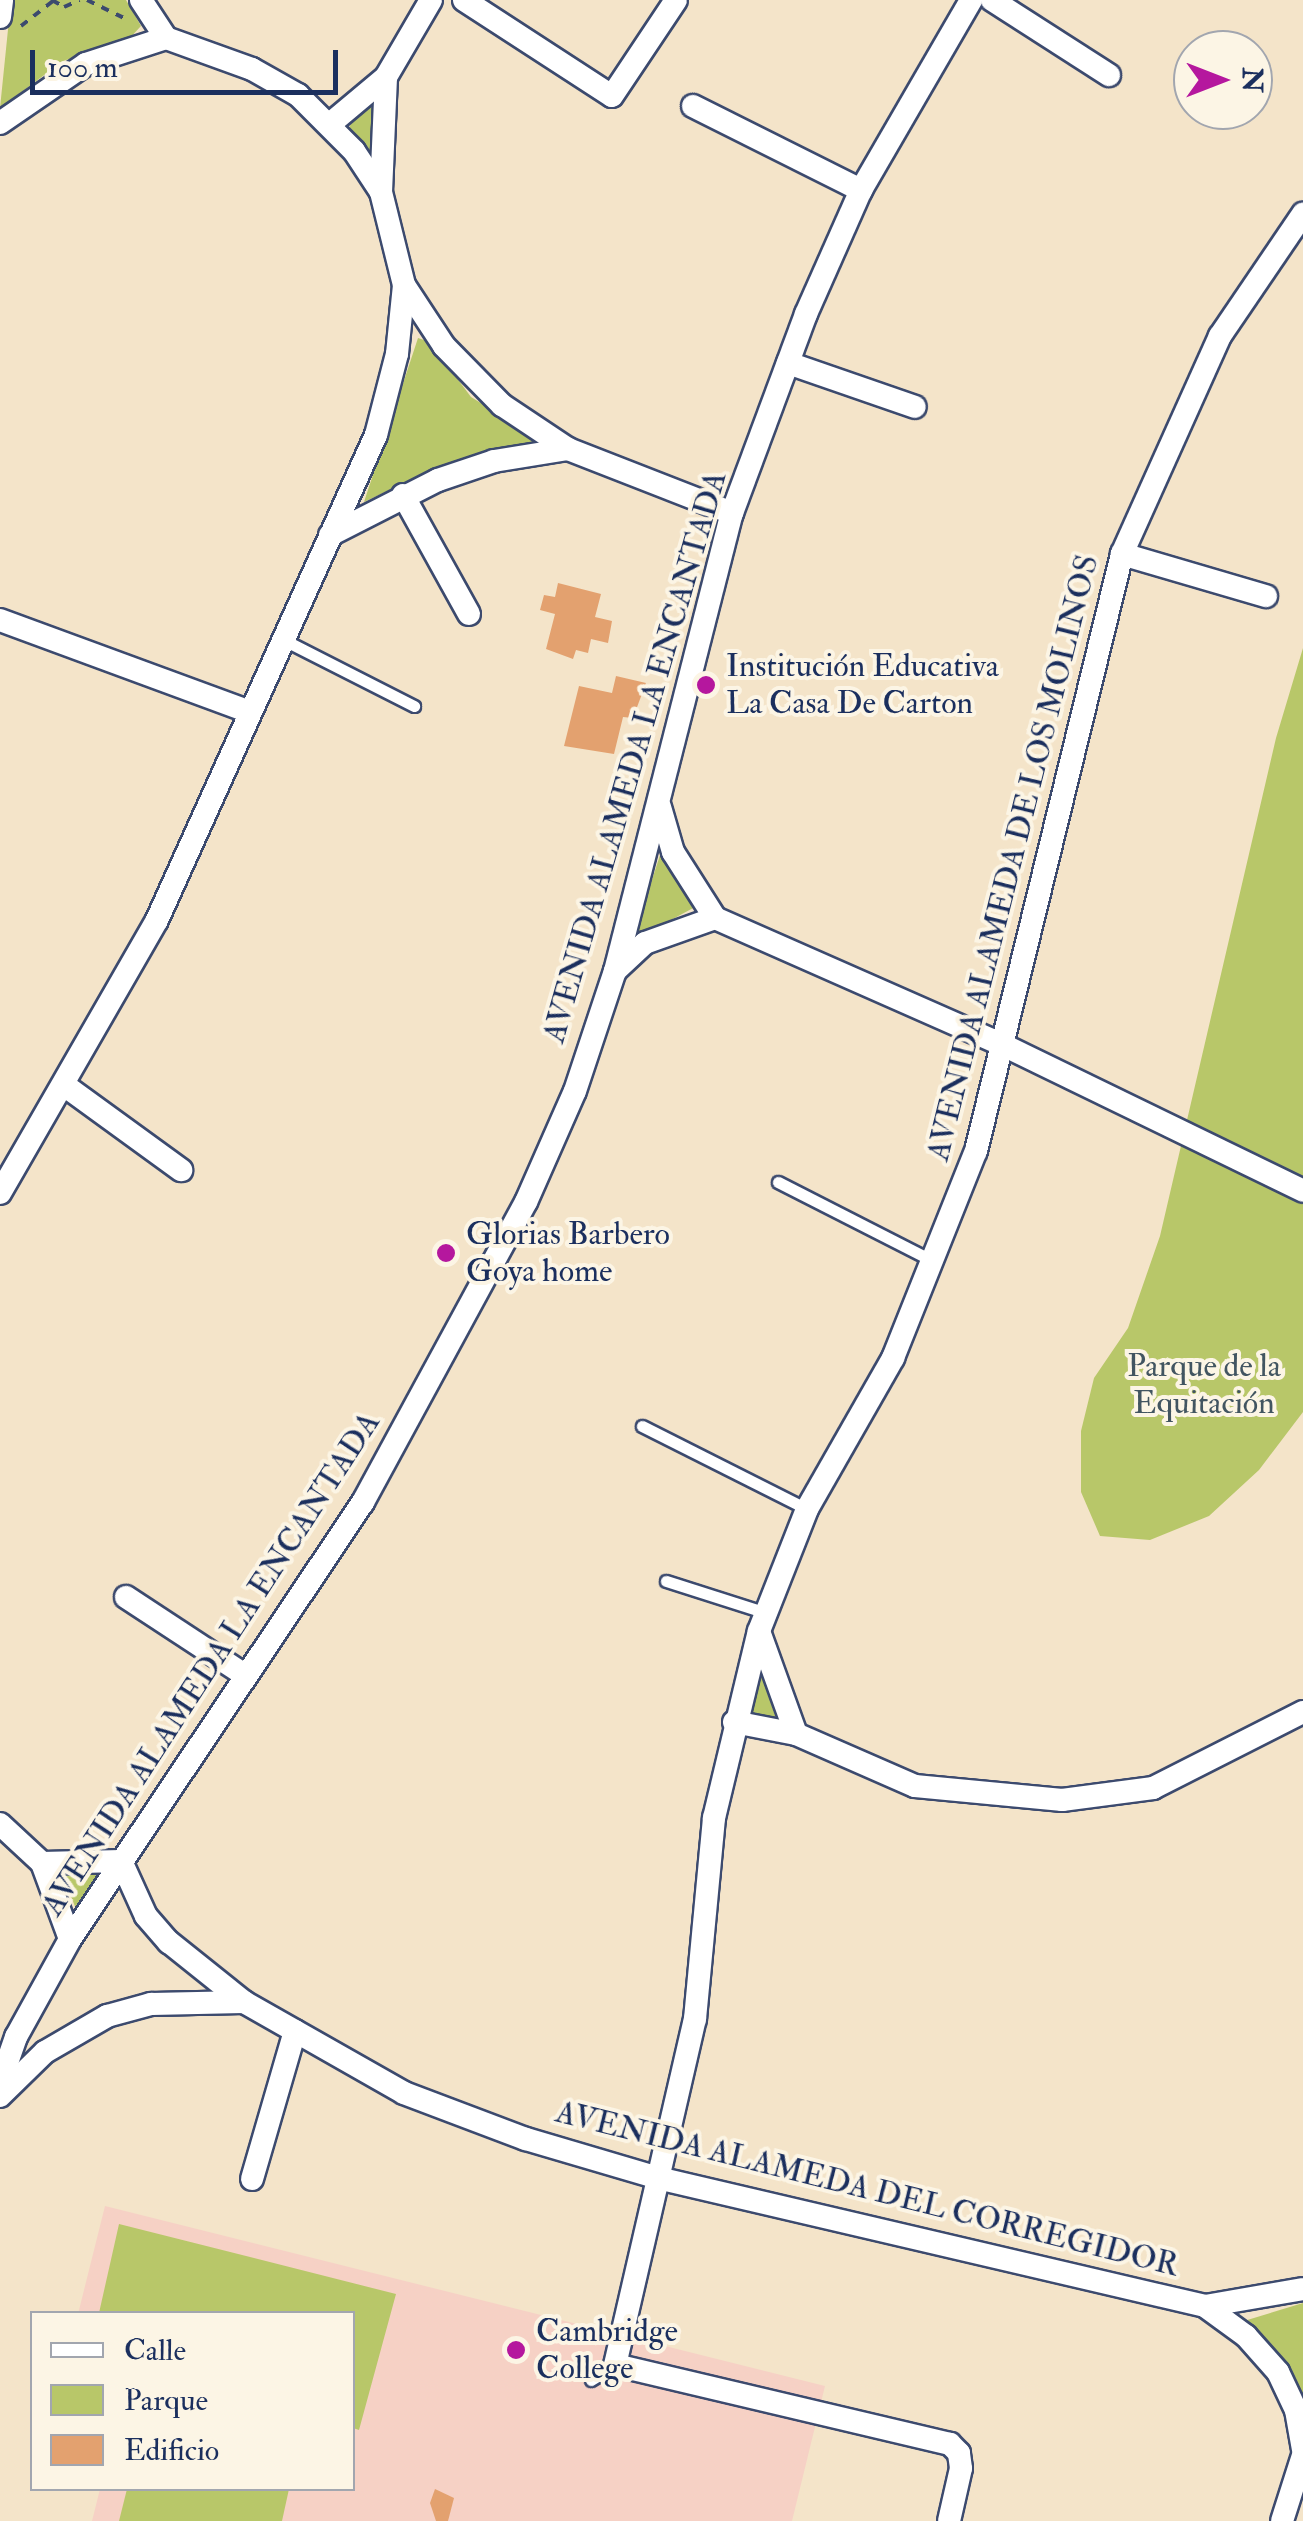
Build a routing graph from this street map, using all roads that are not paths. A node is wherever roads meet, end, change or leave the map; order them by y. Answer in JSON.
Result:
{"nodes":[{"id":1,"x":2,"y":0,"type":"edge"},
{"id":2,"x":140,"y":0,"type":"edge"},
{"id":3,"x":431,"y":0,"type":"edge"},
{"id":4,"x":464,"y":0,"type":"edge"},
{"id":5,"x":676,"y":0,"type":"edge"},
{"id":6,"x":971,"y":0,"type":"edge"},
{"id":7,"x":992,"y":0,"type":"edge"},
{"id":8,"x":7,"y":24,"type":"edge"},
{"id":9,"x":166,"y":38,"type":"junction"},
{"id":10,"x":1109,"y":76,"type":"dead end"},
{"id":11,"x":386,"y":77,"type":"junction"},
{"id":12,"x":694,"y":106,"type":"dead end"},
{"id":13,"x":0,"y":123,"type":"edge"},
{"id":14,"x":330,"y":124,"type":"junction"},
{"id":15,"x":862,"y":190,"type":"junction"},
{"id":16,"x":381,"y":192,"type":"junction"},
{"id":17,"x":1303,"y":214,"type":"edge"},
{"id":18,"x":404,"y":286,"type":"junction"},
{"id":19,"x":788,"y":363,"type":"junction"},
{"id":20,"x":915,"y":407,"type":"dead end"},
{"id":21,"x":568,"y":450,"type":"junction"},
{"id":22,"x":403,"y":495,"type":"junction"},
{"id":23,"x":732,"y":513,"type":"junction"},
{"id":24,"x":330,"y":536,"type":"junction"},
{"id":25,"x":1122,"y":554,"type":"junction"},
{"id":26,"x":1266,"y":596,"type":"dead end"},
{"id":27,"x":469,"y":614,"type":"dead end"},
{"id":28,"x":0,"y":620,"type":"edge"},
{"id":29,"x":283,"y":640,"type":"junction"},
{"id":30,"x":414,"y":706,"type":"dead end"},
{"id":31,"x":250,"y":712,"type":"junction"},
{"id":32,"x":660,"y":808,"type":"junction"},
{"id":33,"x":715,"y":918,"type":"junction"},
{"id":34,"x":615,"y":971,"type":"junction"},
{"id":35,"x":1006,"y":1046,"type":"junction"},
{"id":36,"x":64,"y":1085,"type":"junction"},
{"id":37,"x":182,"y":1170,"type":"dead end"},
{"id":38,"x":778,"y":1182,"type":"dead end"},
{"id":39,"x":1303,"y":1192,"type":"edge"},
{"id":40,"x":0,"y":1193,"type":"edge"},
{"id":41,"x":935,"y":1262,"type":"junction"},
{"id":42,"x":642,"y":1426,"type":"dead end"},
{"id":43,"x":807,"y":1509,"type":"junction"},
{"id":44,"x":666,"y":1581,"type":"dead end"},
{"id":45,"x":126,"y":1597,"type":"dead end"},
{"id":46,"x":762,"y":1622,"type":"junction"},
{"id":47,"x":243,"y":1674,"type":"junction"},
{"id":48,"x":1303,"y":1712,"type":"edge"},
{"id":49,"x":734,"y":1722,"type":"junction"},
{"id":50,"x":796,"y":1734,"type":"junction"},
{"id":51,"x":0,"y":1824,"type":"edge"},
{"id":52,"x":122,"y":1861,"type":"junction"},
{"id":53,"x":42,"y":1863,"type":"junction"},
{"id":54,"x":70,"y":1939,"type":"junction"},
{"id":55,"x":244,"y":2002,"type":"junction"},
{"id":56,"x":295,"y":2031,"type":"junction"},
{"id":57,"x":0,"y":2083,"type":"edge"},
{"id":58,"x":0,"y":2096,"type":"edge"},
{"id":59,"x":252,"y":2179,"type":"dead end"},
{"id":60,"x":662,"y":2179,"type":"junction"},
{"id":61,"x":1303,"y":2289,"type":"edge"},
{"id":62,"x":1206,"y":2306,"type":"junction"},
{"id":63,"x":618,"y":2354,"type":"junction"},
{"id":64,"x":592,"y":2380,"type":"dead end"},
{"id":65,"x":1303,"y":2452,"type":"edge"},
{"id":66,"x":949,"y":2521,"type":"edge"},
{"id":67,"x":1282,"y":2521,"type":"edge"}],
"edges":[{"from":1,"to":8,"type":"street"},
{"from":2,"to":9,"type":"street"},
{"from":3,"to":11,"type":"street"},
{"from":4,"to":5,"type":"street"},
{"from":6,"to":15,"type":"street","name":"AVENIDA ALAMEDA LA ENCANTADA"},
{"from":7,"to":10,"type":"street"},
{"from":9,"to":13,"type":"street"},
{"from":9,"to":14,"type":"street"},
{"from":11,"to":14,"type":"street"},
{"from":11,"to":16,"type":"street"},
{"from":12,"to":15,"type":"street"},
{"from":14,"to":16,"type":"street"},
{"from":15,"to":19,"type":"street","name":"AVENIDA ALAMEDA LA ENCANTADA"},
{"from":16,"to":18,"type":"street"},
{"from":17,"to":25,"type":"street","name":"AVENIDA ALAMEDA DE LOS MOLINOS"},
{"from":18,"to":21,"type":"street"},
{"from":18,"to":24,"type":"street"},
{"from":19,"to":20,"type":"street"},
{"from":19,"to":23,"type":"street","name":"AVENIDA ALAMEDA LA ENCANTADA"},
{"from":21,"to":22,"type":"street"},
{"from":21,"to":23,"type":"street"},
{"from":22,"to":24,"type":"street"},
{"from":22,"to":27,"type":"street"},
{"from":23,"to":32,"type":"street","name":"AVENIDA ALAMEDA LA ENCANTADA"},
{"from":24,"to":29,"type":"street"},
{"from":25,"to":26,"type":"street"},
{"from":25,"to":35,"type":"street","name":"AVENIDA ALAMEDA DE LOS MOLINOS"},
{"from":28,"to":31,"type":"street"},
{"from":29,"to":30,"type":"lane"},
{"from":29,"to":31,"type":"street"},
{"from":31,"to":36,"type":"street"},
{"from":32,"to":33,"type":"street"},
{"from":32,"to":34,"type":"street","name":"AVENIDA ALAMEDA LA ENCANTADA"},
{"from":33,"to":34,"type":"street"},
{"from":33,"to":35,"type":"street"},
{"from":34,"to":47,"type":"street","name":"AVENIDA ALAMEDA LA ENCANTADA"},
{"from":35,"to":39,"type":"street"},
{"from":35,"to":41,"type":"street","name":"AVENIDA ALAMEDA DE LOS MOLINOS"},
{"from":36,"to":37,"type":"street"},
{"from":36,"to":40,"type":"street"},
{"from":38,"to":41,"type":"lane"},
{"from":41,"to":43,"type":"street","name":"AVENIDA ALAMEDA DE LOS MOLINOS"},
{"from":42,"to":43,"type":"lane"},
{"from":43,"to":46,"type":"street","name":"AVENIDA ALAMEDA DE LOS MOLINOS"},
{"from":44,"to":46,"type":"lane"},
{"from":45,"to":47,"type":"street"},
{"from":46,"to":49,"type":"street","name":"AVENIDA ALAMEDA DE LOS MOLINOS"},
{"from":46,"to":50,"type":"street"},
{"from":47,"to":52,"type":"street","name":"AVENIDA ALAMEDA LA ENCANTADA"},
{"from":48,"to":50,"type":"street"},
{"from":49,"to":50,"type":"street"},
{"from":49,"to":60,"type":"street","name":"AVENIDA ALAMEDA DE LOS MOLINOS"},
{"from":51,"to":53,"type":"street"},
{"from":52,"to":53,"type":"street"},
{"from":52,"to":54,"type":"street","name":"AVENIDA ALAMEDA LA ENCANTADA"},
{"from":52,"to":55,"type":"street","name":"AVENIDA ALAMEDA DEL CORREGIDOR"},
{"from":53,"to":54,"type":"street"},
{"from":54,"to":57,"type":"street","name":"AVENIDA ALAMEDA LA ENCANTADA"},
{"from":55,"to":56,"type":"street","name":"AVENIDA ALAMEDA DEL CORREGIDOR"},
{"from":55,"to":58,"type":"street"},
{"from":56,"to":59,"type":"street"},
{"from":56,"to":60,"type":"street","name":"AVENIDA ALAMEDA DEL CORREGIDOR"},
{"from":60,"to":62,"type":"street","name":"AVENIDA ALAMEDA DEL CORREGIDOR"},
{"from":60,"to":63,"type":"street","name":"AVENIDA ALAMEDA DE LOS MOLINOS"},
{"from":61,"to":62,"type":"street","name":"AVENIDA ALAMEDA DEL CORREGIDOR"},
{"from":62,"to":65,"type":"street","name":"AVENIDA ALAMEDA DEL CORREGIDOR"},
{"from":63,"to":64,"type":"lane"},
{"from":63,"to":66,"type":"street"},
{"from":65,"to":67,"type":"street"}]}
